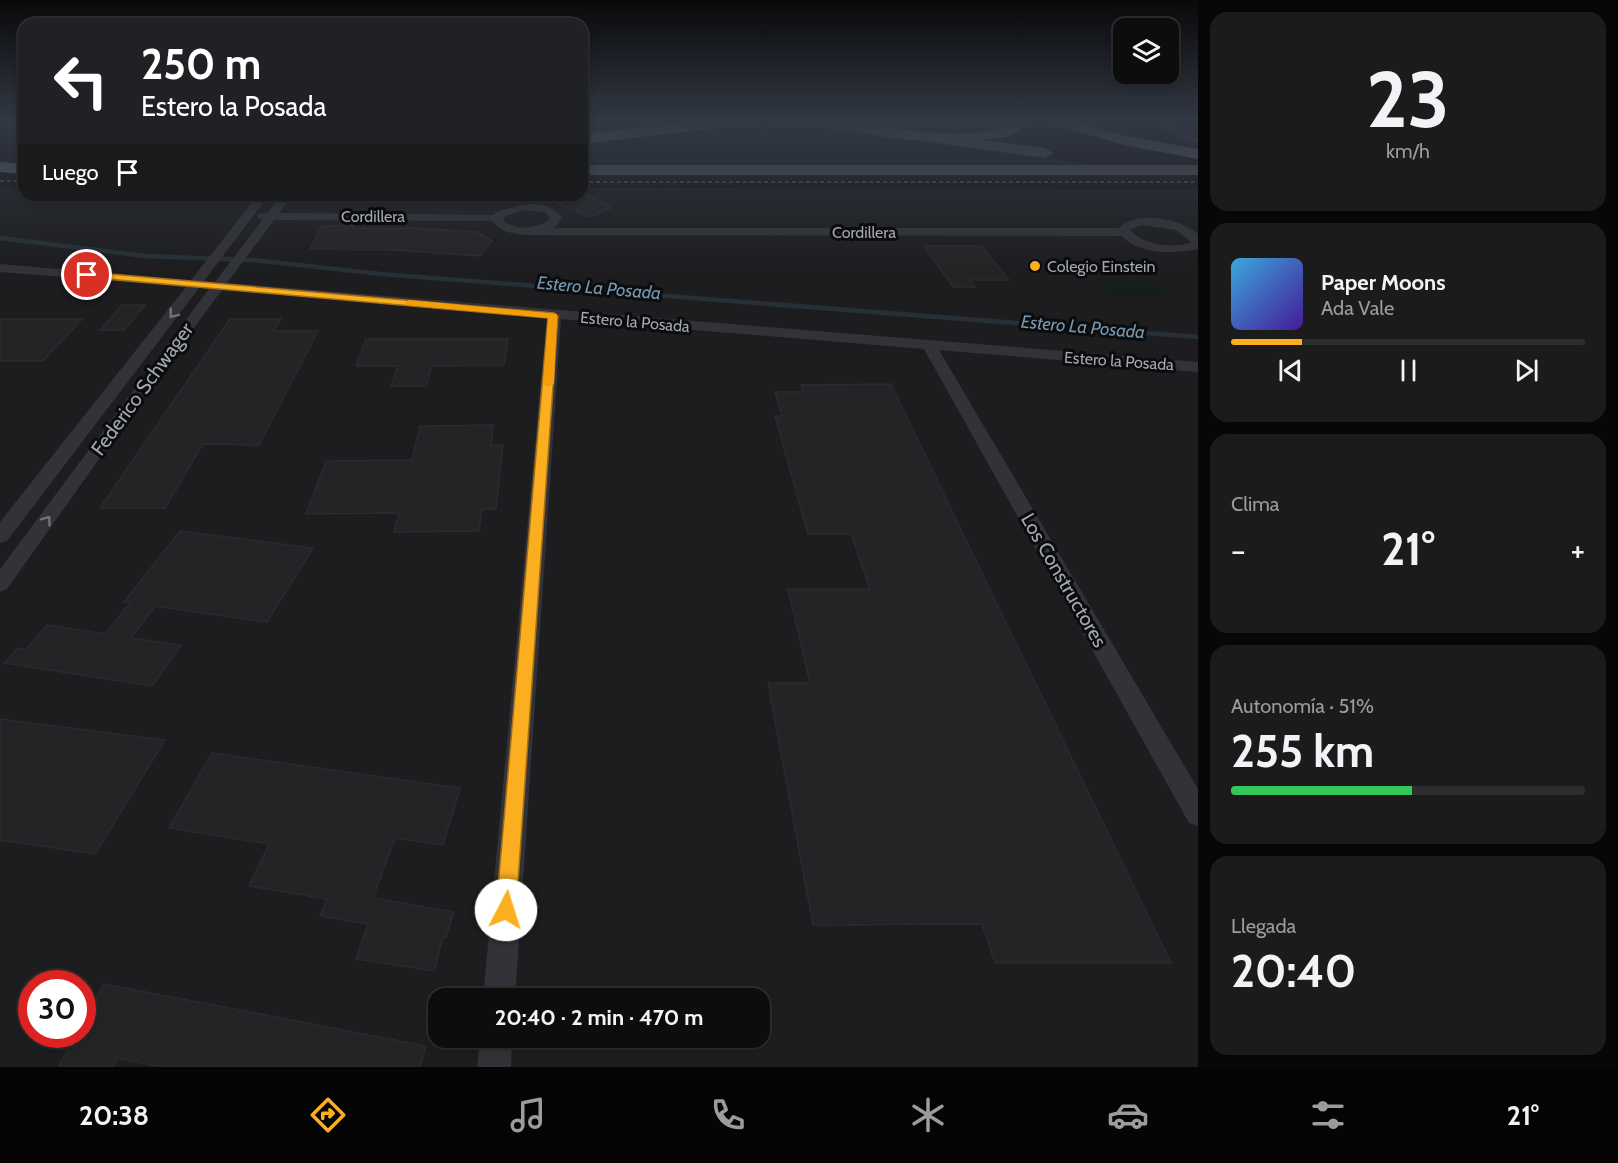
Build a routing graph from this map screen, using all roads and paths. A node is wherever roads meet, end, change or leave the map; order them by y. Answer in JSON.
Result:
{"nodes":[{"id":1,"x":588,"y":170,"type":"edge"},
{"id":2,"x":1198,"y":170,"type":"edge"},
{"id":3,"x":259,"y":201,"type":"edge"},
{"id":4,"x":281,"y":201,"type":"edge"},
{"id":5,"x":248,"y":216,"type":"junction"},
{"id":6,"x":270,"y":216,"type":"junction"},
{"id":7,"x":556,"y":217,"type":"junction"},
{"id":8,"x":497,"y":218,"type":"junction"},
{"id":9,"x":525,"y":231,"type":"junction"},
{"id":10,"x":603,"y":232,"type":"junction"},
{"id":11,"x":1125,"y":232,"type":"junction"},
{"id":12,"x":1194,"y":235,"type":"edge"},
{"id":13,"x":1177,"y":249,"type":"junction"},
{"id":14,"x":1198,"y":249,"type":"edge"},
{"id":15,"x":0,"y":268,"type":"edge"},
{"id":16,"x":196,"y":284,"type":"junction"},
{"id":17,"x":218,"y":286,"type":"junction"},
{"id":18,"x":554,"y":316,"type":"junction"},
{"id":19,"x":930,"y":347,"type":"junction"},
{"id":20,"x":1198,"y":368,"type":"edge"},
{"id":21,"x":114,"y":390,"type":"junction"},
{"id":22,"x":139,"y":391,"type":"junction"},
{"id":23,"x":0,"y":536,"type":"edge"},
{"id":24,"x":0,"y":549,"type":"edge"},
{"id":25,"x":25,"y":550,"type":"junction"},
{"id":26,"x":0,"y":584,"type":"edge"},
{"id":27,"x":1198,"y":814,"type":"edge"},
{"id":28,"x":500,"y":988,"type":"edge"},
{"id":29,"x":495,"y":1048,"type":"edge"},
{"id":30,"x":494,"y":1067,"type":"edge"}],
"edges":[{"from":1,"to":2,"type":"main road"},
{"from":3,"to":5,"type":"street","name":"Federico Schwager"},
{"from":4,"to":6,"type":"street","name":"Federico Schwager"},
{"from":5,"to":6,"type":"street","name":"Cordillera"},
{"from":5,"to":16,"type":"street","name":"Federico Schwager"},
{"from":6,"to":8,"type":"street","name":"Cordillera"},
{"from":6,"to":17,"type":"street","name":"Federico Schwager"},
{"from":7,"to":8,"type":"street","name":"Cordillera"},
{"from":7,"to":9,"type":"street"},
{"from":7,"to":10,"type":"street","name":"Cordillera"},
{"from":8,"to":9,"type":"street","name":"Cordillera"},
{"from":9,"to":10,"type":"street","name":"Cordillera"},
{"from":10,"to":11,"type":"street","name":"Cordillera"},
{"from":11,"to":12,"type":"street","name":"Cordillera"},
{"from":11,"to":13,"type":"street","name":"Cordillera"},
{"from":12,"to":13,"type":"street","name":"Cordillera"},
{"from":13,"to":14,"type":"street","name":"Cordillera"},
{"from":15,"to":16,"type":"street","name":"Estero la Posada"},
{"from":16,"to":17,"type":"street","name":"Estero la Posada"},
{"from":16,"to":21,"type":"street","name":"Federico Schwager","one_way":true},
{"from":17,"to":18,"type":"street","name":"Estero la Posada"},
{"from":17,"to":22,"type":"street","name":"Federico Schwager"},
{"from":18,"to":19,"type":"street","name":"Estero la Posada"},
{"from":18,"to":28,"type":"street"},
{"from":19,"to":20,"type":"street","name":"Estero la Posada"},
{"from":19,"to":27,"type":"street","name":"Los Constructores"},
{"from":21,"to":22,"type":"street"},
{"from":21,"to":23,"type":"street","name":"Federico Schwager"},
{"from":25,"to":22,"type":"street","name":"Federico Schwager","one_way":true},
{"from":24,"to":25,"type":"street"},
{"from":25,"to":26,"type":"street","name":"Federico Schwager"},
{"from":29,"to":30,"type":"street"}]}
